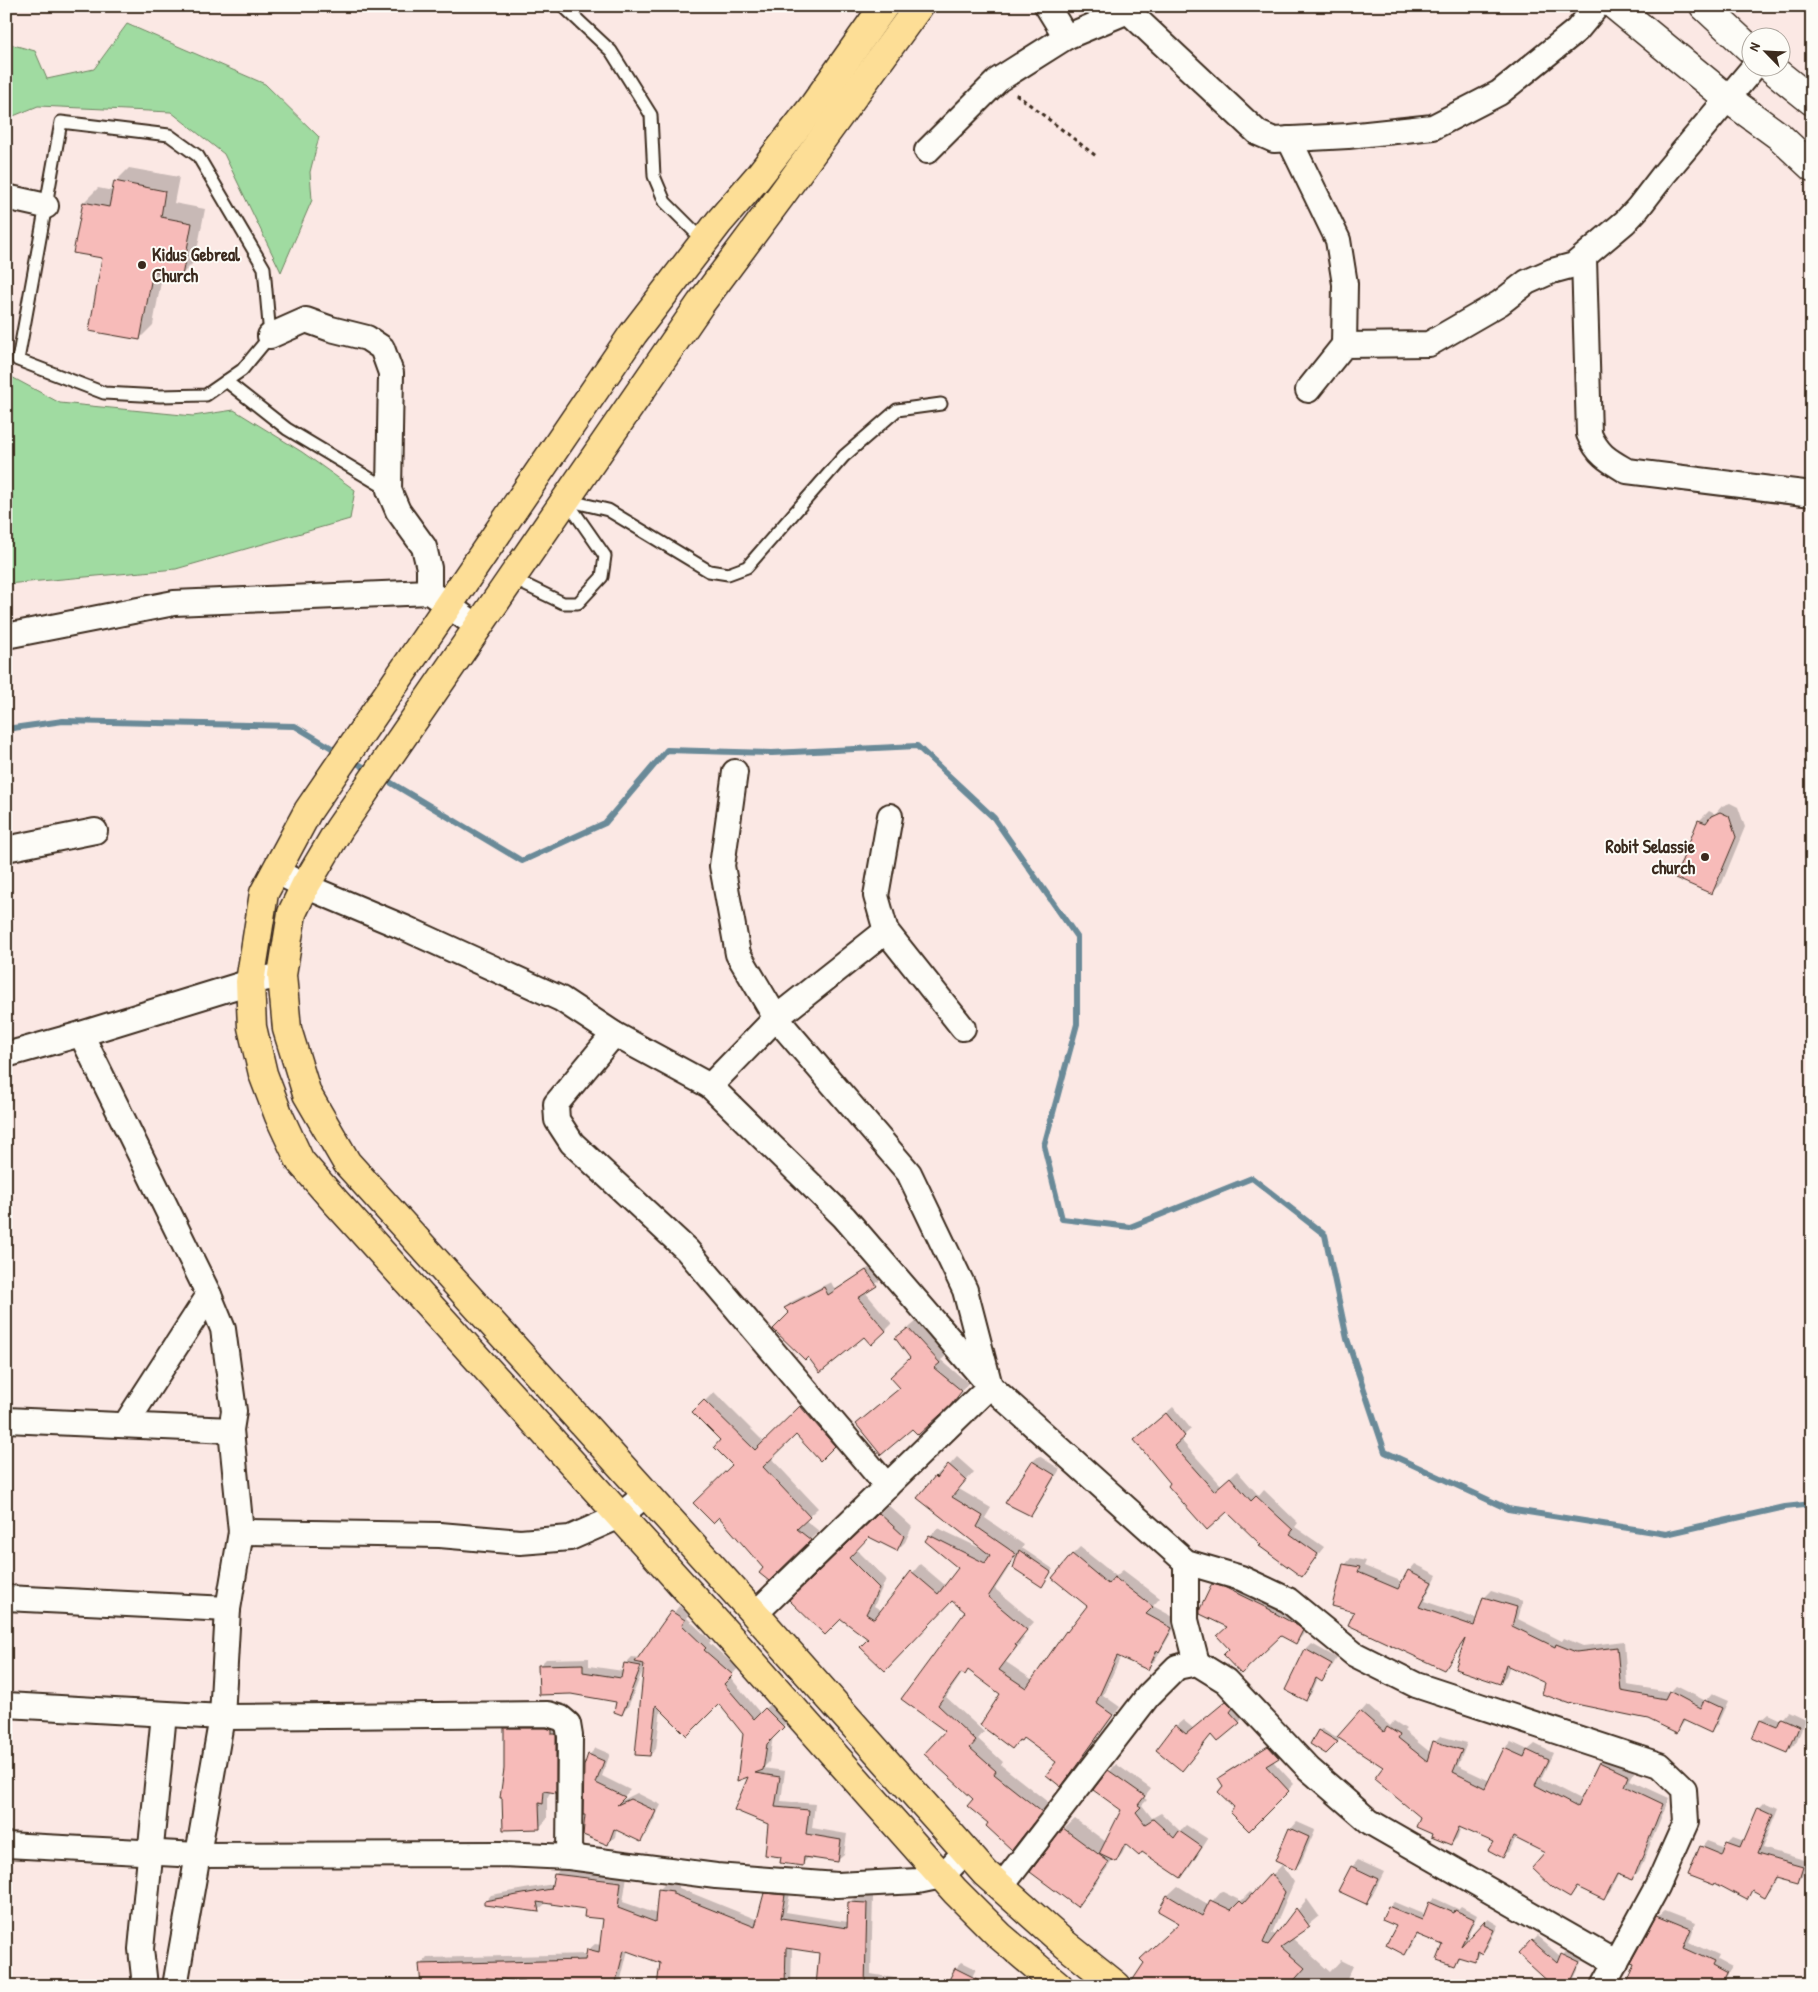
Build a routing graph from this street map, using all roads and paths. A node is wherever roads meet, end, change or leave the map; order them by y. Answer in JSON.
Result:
{"nodes":[{"id":1,"x":562,"y":6,"type":"edge"},
{"id":2,"x":884,"y":6,"type":"edge"},
{"id":3,"x":919,"y":6,"type":"edge"},
{"id":4,"x":1048,"y":6,"type":"edge"},
{"id":5,"x":1597,"y":6,"type":"edge"},
{"id":6,"x":1615,"y":6,"type":"edge"},
{"id":7,"x":1704,"y":6,"type":"edge"},
{"id":8,"x":1131,"y":9,"type":"edge"},
{"id":9,"x":1066,"y":37,"type":"junction"},
{"id":10,"x":1740,"y":40,"type":"edge"},
{"id":11,"x":1744,"y":78,"type":"edge"},
{"id":12,"x":1783,"y":78,"type":"edge"},
{"id":13,"x":998,"y":80,"type":"junction"},
{"id":14,"x":1727,"y":98,"type":"junction"},
{"id":15,"x":1812,"y":101,"type":"edge"},
{"id":16,"x":1289,"y":139,"type":"junction"},
{"id":17,"x":927,"y":151,"type":"dead end"},
{"id":18,"x":1096,"y":156,"type":"dead end"},
{"id":19,"x":1812,"y":167,"type":"edge"},
{"id":20,"x":6,"y":196,"type":"edge"},
{"id":21,"x":46,"y":206,"type":"junction"},
{"id":22,"x":704,"y":241,"type":"junction"},
{"id":23,"x":1584,"y":258,"type":"junction"},
{"id":24,"x":270,"y":336,"type":"junction"},
{"id":25,"x":1344,"y":345,"type":"junction"},
{"id":26,"x":226,"y":381,"type":"junction"},
{"id":27,"x":1308,"y":390,"type":"dead end"},
{"id":28,"x":941,"y":404,"type":"dead end"},
{"id":29,"x":389,"y":490,"type":"junction"},
{"id":30,"x":1812,"y":494,"type":"edge"},
{"id":31,"x":566,"y":500,"type":"junction"},
{"id":32,"x":511,"y":578,"type":"junction"},
{"id":33,"x":439,"y":598,"type":"junction"},
{"id":34,"x":477,"y":626,"type":"junction"},
{"id":35,"x":6,"y":636,"type":"edge"},
{"id":36,"x":736,"y":772,"type":"dead end"},
{"id":37,"x":890,"y":816,"type":"dead end"},
{"id":38,"x":95,"y":831,"type":"dead end"},
{"id":39,"x":6,"y":848,"type":"edge"},
{"id":40,"x":275,"y":871,"type":"junction"},
{"id":41,"x":305,"y":886,"type":"junction"},
{"id":42,"x":886,"y":931,"type":"junction"},
{"id":43,"x":282,"y":975,"type":"junction"},
{"id":44,"x":250,"y":982,"type":"junction"},
{"id":45,"x":776,"y":1018,"type":"junction"},
{"id":46,"x":963,"y":1028,"type":"dead end"},
{"id":47,"x":81,"y":1034,"type":"junction"},
{"id":48,"x":614,"y":1034,"type":"junction"},
{"id":49,"x":6,"y":1055,"type":"edge"},
{"id":50,"x":710,"y":1086,"type":"junction"},
{"id":51,"x":209,"y":1295,"type":"junction"},
{"id":52,"x":990,"y":1386,"type":"junction"},
{"id":53,"x":6,"y":1420,"type":"edge"},
{"id":54,"x":126,"y":1425,"type":"junction"},
{"id":55,"x":231,"y":1430,"type":"junction"},
{"id":56,"x":887,"y":1486,"type":"junction"},
{"id":57,"x":646,"y":1494,"type":"junction"},
{"id":58,"x":620,"y":1516,"type":"junction"},
{"id":59,"x":241,"y":1532,"type":"junction"},
{"id":60,"x":1186,"y":1562,"type":"junction"},
{"id":61,"x":6,"y":1598,"type":"edge"},
{"id":62,"x":228,"y":1609,"type":"junction"},
{"id":63,"x":755,"y":1614,"type":"junction"},
{"id":64,"x":1197,"y":1663,"type":"junction"},
{"id":65,"x":6,"y":1705,"type":"edge"},
{"id":66,"x":164,"y":1714,"type":"junction"},
{"id":67,"x":222,"y":1717,"type":"junction"},
{"id":68,"x":6,"y":1845,"type":"edge"},
{"id":69,"x":966,"y":1851,"type":"junction"},
{"id":70,"x":150,"y":1852,"type":"junction"},
{"id":71,"x":198,"y":1855,"type":"junction"},
{"id":72,"x":569,"y":1857,"type":"junction"},
{"id":73,"x":942,"y":1876,"type":"junction"},
{"id":74,"x":1001,"y":1887,"type":"junction"},
{"id":75,"x":1616,"y":1963,"type":"junction"},
{"id":76,"x":1050,"y":1982,"type":"edge"},
{"id":77,"x":145,"y":1986,"type":"edge"},
{"id":78,"x":175,"y":1986,"type":"edge"},
{"id":79,"x":1117,"y":1986,"type":"edge"},
{"id":80,"x":1603,"y":1986,"type":"edge"}],
"edges":[{"from":1,"to":22,"type":"lane"},
{"from":2,"to":22,"type":"highway"},
{"from":3,"to":31,"type":"highway"},
{"from":4,"to":9,"type":"street"},
{"from":5,"to":16,"type":"street"},
{"from":6,"to":14,"type":"street"},
{"from":7,"to":10,"type":"street"},
{"from":8,"to":9,"type":"street"},
{"from":8,"to":16,"type":"street"},
{"from":9,"to":13,"type":"street"},
{"from":11,"to":14,"type":"street"},
{"from":12,"to":15,"type":"street"},
{"from":13,"to":17,"type":"street"},
{"from":13,"to":18,"type":"path"},
{"from":14,"to":19,"type":"street"},
{"from":14,"to":23,"type":"street"},
{"from":16,"to":25,"type":"street"},
{"from":20,"to":21,"type":"street"},
{"from":21,"to":24,"type":"lane"},
{"from":21,"to":26,"type":"lane"},
{"from":22,"to":33,"type":"highway"},
{"from":23,"to":25,"type":"street"},
{"from":23,"to":30,"type":"street"},
{"from":24,"to":26,"type":"lane"},
{"from":24,"to":29,"type":"street"},
{"from":25,"to":27,"type":"street"},
{"from":26,"to":29,"type":"lane"},
{"from":28,"to":31,"type":"lane"},
{"from":29,"to":33,"type":"street"},
{"from":31,"to":32,"type":"highway"},
{"from":31,"to":32,"type":"lane"},
{"from":32,"to":34,"type":"highway"},
{"from":33,"to":34,"type":"street"},
{"from":33,"to":35,"type":"street"},
{"from":33,"to":40,"type":"highway"},
{"from":34,"to":41,"type":"highway"},
{"from":36,"to":45,"type":"street"},
{"from":37,"to":42,"type":"street"},
{"from":38,"to":39,"type":"street"},
{"from":40,"to":41,"type":"street"},
{"from":40,"to":44,"type":"highway"},
{"from":41,"to":43,"type":"highway"},
{"from":41,"to":48,"type":"street"},
{"from":42,"to":45,"type":"street"},
{"from":42,"to":46,"type":"street"},
{"from":43,"to":44,"type":"street"},
{"from":43,"to":57,"type":"highway"},
{"from":44,"to":47,"type":"street"},
{"from":44,"to":58,"type":"highway"},
{"from":45,"to":50,"type":"street"},
{"from":45,"to":52,"type":"street"},
{"from":47,"to":49,"type":"street"},
{"from":47,"to":51,"type":"street"},
{"from":48,"to":50,"type":"street"},
{"from":48,"to":56,"type":"street"},
{"from":50,"to":52,"type":"street"},
{"from":51,"to":54,"type":"street"},
{"from":51,"to":55,"type":"street"},
{"from":52,"to":56,"type":"street"},
{"from":52,"to":60,"type":"street"},
{"from":53,"to":54,"type":"street"},
{"from":54,"to":55,"type":"street"},
{"from":55,"to":59,"type":"street"},
{"from":56,"to":63,"type":"street"},
{"from":57,"to":58,"type":"street"},
{"from":57,"to":63,"type":"highway"},
{"from":58,"to":59,"type":"street"},
{"from":58,"to":73,"type":"highway"},
{"from":59,"to":62,"type":"street"},
{"from":60,"to":64,"type":"street"},
{"from":60,"to":75,"type":"street"},
{"from":61,"to":62,"type":"street"},
{"from":62,"to":67,"type":"street"},
{"from":63,"to":69,"type":"highway"},
{"from":64,"to":74,"type":"street"},
{"from":64,"to":75,"type":"street"},
{"from":65,"to":66,"type":"street"},
{"from":66,"to":67,"type":"street"},
{"from":66,"to":70,"type":"street"},
{"from":67,"to":71,"type":"street"},
{"from":67,"to":72,"type":"street"},
{"from":68,"to":70,"type":"street"},
{"from":69,"to":73,"type":"street"},
{"from":69,"to":74,"type":"highway"},
{"from":70,"to":71,"type":"street"},
{"from":70,"to":77,"type":"street"},
{"from":71,"to":72,"type":"street"},
{"from":71,"to":78,"type":"street"},
{"from":72,"to":73,"type":"street"},
{"from":73,"to":76,"type":"highway"},
{"from":74,"to":79,"type":"highway"},
{"from":75,"to":80,"type":"street"}]}
